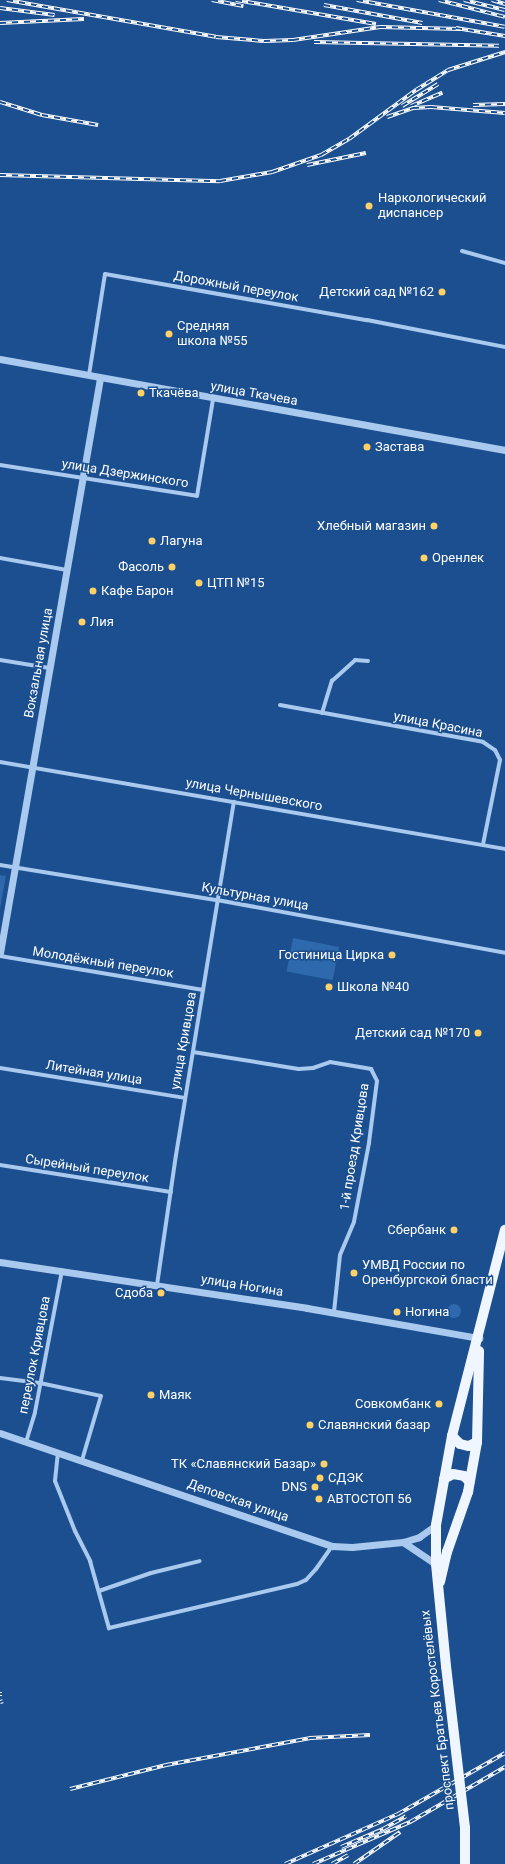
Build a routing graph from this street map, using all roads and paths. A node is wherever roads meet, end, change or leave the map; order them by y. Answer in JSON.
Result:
{"nodes":[{"id":1,"x":462,"y":251,"type":"dead end"},
{"id":2,"x":505,"y":263,"type":"edge"},
{"id":3,"x":505,"y":347,"type":"edge"},
{"id":4,"x":0,"y":359,"type":"edge"},
{"id":5,"x":89,"y":376,"type":"junction"},
{"id":6,"x":100,"y":378,"type":"junction"},
{"id":7,"x":213,"y":399,"type":"junction"},
{"id":8,"x":505,"y":450,"type":"edge"},
{"id":9,"x":0,"y":465,"type":"edge"},
{"id":10,"x":84,"y":478,"type":"junction"},
{"id":11,"x":0,"y":558,"type":"edge"},
{"id":12,"x":67,"y":570,"type":"junction"},
{"id":13,"x":0,"y":660,"type":"edge"},
{"id":14,"x":368,"y":661,"type":"dead end"},
{"id":15,"x":49,"y":668,"type":"junction"},
{"id":16,"x":280,"y":705,"type":"dead end"},
{"id":17,"x":322,"y":713,"type":"junction"},
{"id":18,"x":0,"y":762,"type":"edge"},
{"id":19,"x":33,"y":767,"type":"junction"},
{"id":20,"x":234,"y":802,"type":"junction"},
{"id":21,"x":483,"y":844,"type":"junction"},
{"id":22,"x":505,"y":848,"type":"edge"},
{"id":23,"x":0,"y":865,"type":"edge"},
{"id":24,"x":13,"y":868,"type":"junction"},
{"id":25,"x":217,"y":900,"type":"junction"},
{"id":26,"x":505,"y":952,"type":"edge"},
{"id":27,"x":0,"y":953,"type":"edge"},
{"id":28,"x":0,"y":956,"type":"edge"},
{"id":29,"x":203,"y":990,"type":"junction"},
{"id":30,"x":193,"y":1052,"type":"junction"},
{"id":31,"x":0,"y":1068,"type":"edge"},
{"id":32,"x":185,"y":1098,"type":"junction"},
{"id":33,"x":0,"y":1165,"type":"edge"},
{"id":34,"x":171,"y":1192,"type":"junction"},
{"id":35,"x":505,"y":1230,"type":"edge"},
{"id":36,"x":0,"y":1262,"type":"edge"},
{"id":37,"x":62,"y":1271,"type":"junction"},
{"id":38,"x":157,"y":1285,"type":"junction"},
{"id":39,"x":334,"y":1312,"type":"junction"},
{"id":40,"x":480,"y":1338,"type":"junction"},
{"id":41,"x":0,"y":1378,"type":"edge"},
{"id":42,"x":40,"y":1383,"type":"junction"},
{"id":43,"x":0,"y":1433,"type":"edge"},
{"id":44,"x":452,"y":1436,"type":"junction"},
{"id":45,"x":26,"y":1442,"type":"junction"},
{"id":46,"x":477,"y":1442,"type":"junction"},
{"id":47,"x":58,"y":1452,"type":"junction"},
{"id":48,"x":82,"y":1460,"type":"junction"},
{"id":49,"x":444,"y":1479,"type":"junction"},
{"id":50,"x":470,"y":1482,"type":"junction"},
{"id":51,"x":436,"y":1525,"type":"junction"},
{"id":52,"x":403,"y":1542,"type":"junction"},
{"id":53,"x":332,"y":1546,"type":"junction"},
{"id":54,"x":200,"y":1561,"type":"dead end"},
{"id":55,"x":436,"y":1564,"type":"junction"},
{"id":56,"x":438,"y":1590,"type":"junction"},
{"id":57,"x":99,"y":1591,"type":"junction"},
{"id":58,"x":465,"y":1864,"type":"edge"}],
"edges":[{"from":1,"to":2,"type":"street"},
{"from":3,"to":5,"type":"street","name":"Дорожный переулок"},
{"from":4,"to":5,"type":"street","name":"улица Ткачева"},
{"from":5,"to":6,"type":"street","name":"улица Ткачева"},
{"from":6,"to":7,"type":"street","name":"улица Ткачева"},
{"from":6,"to":10,"type":"street","name":"Вокзальная улица"},
{"from":7,"to":8,"type":"street","name":"улица Ткачева"},
{"from":7,"to":10,"type":"street","name":"улица Дзержинского"},
{"from":9,"to":10,"type":"street","name":"улица Дзержинского"},
{"from":10,"to":12,"type":"street","name":"Вокзальная улица"},
{"from":11,"to":12,"type":"street"},
{"from":12,"to":15,"type":"street","name":"Вокзальная улица"},
{"from":13,"to":15,"type":"street"},
{"from":14,"to":17,"type":"street"},
{"from":15,"to":19,"type":"street","name":"Вокзальная улица"},
{"from":16,"to":17,"type":"street","name":"улица Красина"},
{"from":17,"to":21,"type":"street","name":"улица Красина"},
{"from":18,"to":19,"type":"street","name":"улица Чернышевского"},
{"from":19,"to":20,"type":"street","name":"улица Чернышевского"},
{"from":19,"to":24,"type":"street","name":"Вокзальная улица"},
{"from":20,"to":21,"type":"street","name":"улица Чернышевского"},
{"from":20,"to":25,"type":"street","name":"улица Кривцова"},
{"from":21,"to":22,"type":"street","name":"улица Чернышевского"},
{"from":23,"to":24,"type":"street","name":"Культурная улица"},
{"from":24,"to":25,"type":"street","name":"Культурная улица"},
{"from":24,"to":27,"type":"street","name":"Вокзальная улица"},
{"from":25,"to":26,"type":"street","name":"Культурная улица"},
{"from":25,"to":29,"type":"street","name":"улица Кривцова"},
{"from":28,"to":29,"type":"street","name":"Молодёжный переулок"},
{"from":29,"to":30,"type":"street","name":"улица Кривцова"},
{"from":30,"to":32,"type":"street","name":"улица Кривцова"},
{"from":30,"to":39,"type":"street","name":"1-й проезд Кривцова"},
{"from":31,"to":32,"type":"street","name":"Литейная улица"},
{"from":32,"to":34,"type":"street","name":"улица Кривцова"},
{"from":33,"to":34,"type":"street","name":"Сырейный переулок"},
{"from":34,"to":38,"type":"street","name":"улица Кривцова"},
{"from":35,"to":40,"type":"main road","name":"проспект Братьев Коростелёвых"},
{"from":36,"to":37,"type":"street","name":"улица Ногина"},
{"from":37,"to":38,"type":"street","name":"улица Ногина"},
{"from":37,"to":42,"type":"street","name":"переулок Кривцова"},
{"from":38,"to":39,"type":"street","name":"улица Ногина"},
{"from":39,"to":40,"type":"street","name":"улица Ногина"},
{"from":40,"to":44,"type":"main road","name":"проспект Братьев Коростелёвых"},
{"from":40,"to":46,"type":"main road","name":"проспект Братьев Коростелёвых"},
{"from":41,"to":42,"type":"street"},
{"from":42,"to":45,"type":"street","name":"переулок Кривцова"},
{"from":42,"to":48,"type":"street"},
{"from":43,"to":45,"type":"street","name":"Деповская улица"},
{"from":44,"to":46,"type":"main road"},
{"from":44,"to":49,"type":"main road","name":"проспект Братьев Коростелёвых"},
{"from":45,"to":47,"type":"street","name":"Деповская улица"},
{"from":46,"to":50,"type":"main road","name":"проспект Братьев Коростелёвых"},
{"from":47,"to":48,"type":"street","name":"Деповская улица"},
{"from":47,"to":57,"type":"street"},
{"from":48,"to":53,"type":"street","name":"Деповская улица"},
{"from":49,"to":50,"type":"main road"},
{"from":49,"to":51,"type":"main road","name":"проспект Братьев Коростелёвых"},
{"from":50,"to":56,"type":"main road","name":"проспект Братьев Коростелёвых"},
{"from":51,"to":52,"type":"street","name":"Деповская улица"},
{"from":51,"to":55,"type":"main road","name":"проспект Братьев Коростелёвых"},
{"from":52,"to":53,"type":"street","name":"Деповская улица"},
{"from":52,"to":55,"type":"street"},
{"from":53,"to":57,"type":"street"},
{"from":54,"to":57,"type":"street"},
{"from":55,"to":56,"type":"main road","name":"проспект Братьев Коростелёвых"},
{"from":56,"to":58,"type":"main road","name":"проспект Братьев Коростелёвых","bridge":true}]}
